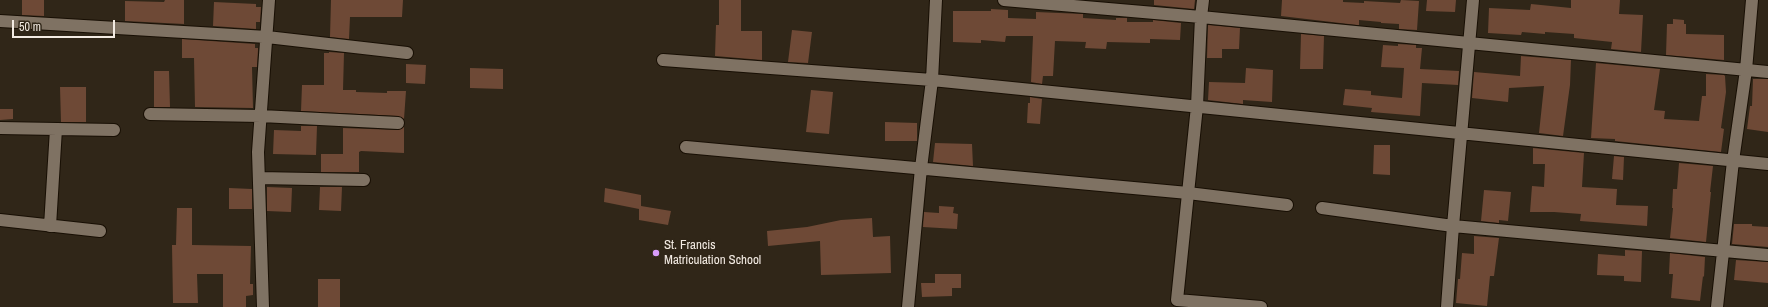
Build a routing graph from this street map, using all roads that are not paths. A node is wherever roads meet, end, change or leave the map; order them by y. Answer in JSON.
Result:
{"nodes":[{"id":1,"x":269,"y":0,"type":"edge"},
{"id":2,"x":936,"y":0,"type":"edge"},
{"id":3,"x":1004,"y":0,"type":"edge"},
{"id":4,"x":1203,"y":0,"type":"edge"},
{"id":5,"x":1473,"y":0,"type":"edge"},
{"id":6,"x":1752,"y":0,"type":"edge"},
{"id":7,"x":1201,"y":17,"type":"junction"},
{"id":8,"x":0,"y":21,"type":"edge"},
{"id":9,"x":267,"y":37,"type":"junction"},
{"id":10,"x":1468,"y":43,"type":"junction"},
{"id":11,"x":407,"y":53,"type":"dead end"},
{"id":12,"x":663,"y":60,"type":"dead end"},
{"id":13,"x":1746,"y":70,"type":"junction"},
{"id":14,"x":1768,"y":72,"type":"edge"},
{"id":15,"x":932,"y":80,"type":"junction"},
{"id":16,"x":1197,"y":106,"type":"junction"},
{"id":17,"x":150,"y":114,"type":"dead end"},
{"id":18,"x":261,"y":116,"type":"junction"},
{"id":19,"x":398,"y":123,"type":"dead end"},
{"id":20,"x":0,"y":128,"type":"edge"},
{"id":21,"x":56,"y":129,"type":"junction"},
{"id":22,"x":114,"y":130,"type":"dead end"},
{"id":23,"x":1460,"y":134,"type":"junction"},
{"id":24,"x":686,"y":147,"type":"dead end"},
{"id":25,"x":1733,"y":161,"type":"junction"},
{"id":26,"x":1768,"y":164,"type":"edge"},
{"id":27,"x":921,"y":168,"type":"junction"},
{"id":28,"x":259,"y":178,"type":"junction"},
{"id":29,"x":364,"y":180,"type":"dead end"},
{"id":30,"x":1188,"y":193,"type":"junction"},
{"id":31,"x":1287,"y":205,"type":"dead end"},
{"id":32,"x":1322,"y":208,"type":"dead end"},
{"id":33,"x":0,"y":220,"type":"edge"},
{"id":34,"x":50,"y":226,"type":"junction"},
{"id":35,"x":1453,"y":226,"type":"junction"},
{"id":36,"x":100,"y":232,"type":"dead end"},
{"id":37,"x":1724,"y":252,"type":"junction"},
{"id":38,"x":1768,"y":255,"type":"edge"},
{"id":39,"x":263,"y":307,"type":"edge"},
{"id":40,"x":908,"y":307,"type":"edge"},
{"id":41,"x":1262,"y":307,"type":"edge"},
{"id":42,"x":1447,"y":307,"type":"edge"},
{"id":43,"x":1717,"y":307,"type":"edge"}],
"edges":[{"from":1,"to":9,"type":"street"},
{"from":2,"to":15,"type":"street"},
{"from":3,"to":7,"type":"street"},
{"from":4,"to":7,"type":"street"},
{"from":5,"to":10,"type":"street"},
{"from":6,"to":13,"type":"street"},
{"from":7,"to":10,"type":"street"},
{"from":7,"to":16,"type":"street"},
{"from":8,"to":9,"type":"street"},
{"from":9,"to":11,"type":"street"},
{"from":9,"to":18,"type":"street"},
{"from":10,"to":13,"type":"street"},
{"from":10,"to":23,"type":"street"},
{"from":12,"to":15,"type":"street"},
{"from":13,"to":14,"type":"street"},
{"from":13,"to":25,"type":"street"},
{"from":15,"to":16,"type":"street"},
{"from":15,"to":27,"type":"street"},
{"from":16,"to":23,"type":"street"},
{"from":16,"to":30,"type":"street"},
{"from":17,"to":18,"type":"street"},
{"from":18,"to":19,"type":"street"},
{"from":18,"to":28,"type":"street"},
{"from":20,"to":21,"type":"street"},
{"from":21,"to":22,"type":"street"},
{"from":21,"to":34,"type":"street"},
{"from":23,"to":25,"type":"street"},
{"from":23,"to":35,"type":"street"},
{"from":24,"to":27,"type":"street"},
{"from":25,"to":26,"type":"street"},
{"from":25,"to":37,"type":"street"},
{"from":27,"to":30,"type":"street"},
{"from":27,"to":40,"type":"street"},
{"from":28,"to":29,"type":"street"},
{"from":28,"to":39,"type":"street"},
{"from":30,"to":31,"type":"street"},
{"from":30,"to":41,"type":"street"},
{"from":32,"to":35,"type":"street"},
{"from":33,"to":34,"type":"street"},
{"from":34,"to":36,"type":"street"},
{"from":35,"to":37,"type":"street"},
{"from":35,"to":42,"type":"street"},
{"from":37,"to":38,"type":"street"},
{"from":37,"to":43,"type":"street"}]}
